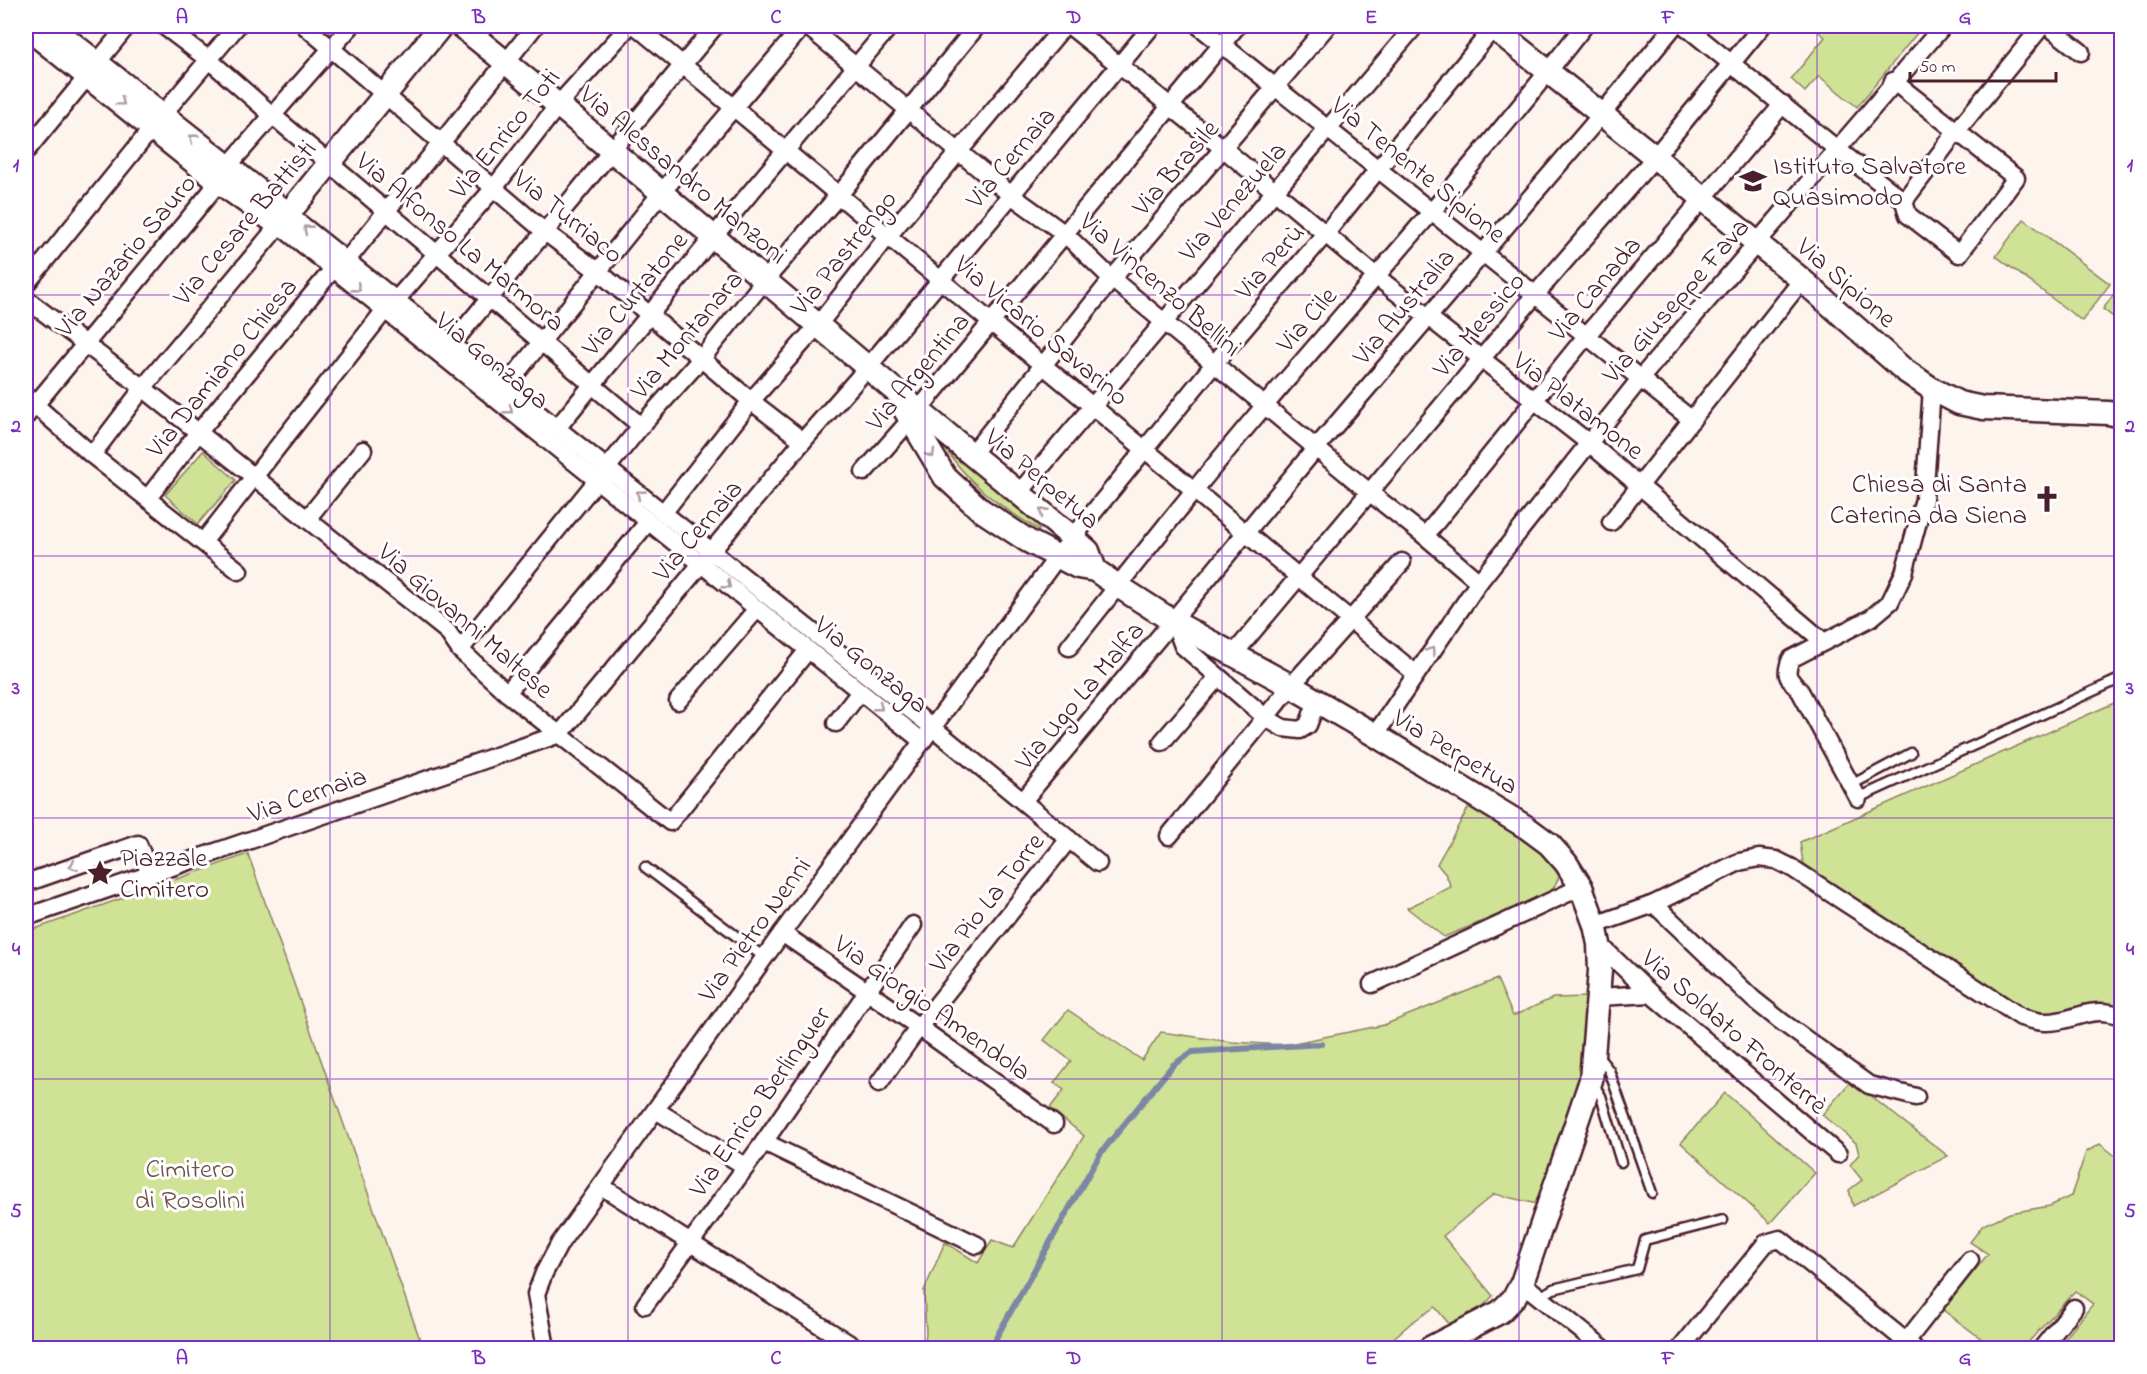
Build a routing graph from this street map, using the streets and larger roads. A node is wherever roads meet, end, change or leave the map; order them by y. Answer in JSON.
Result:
{"nodes":[{"id":1,"x":50,"y":26,"type":"edge"},
{"id":2,"x":127,"y":26,"type":"edge"},
{"id":3,"x":164,"y":26,"type":"edge"},
{"id":4,"x":237,"y":26,"type":"edge"},
{"id":5,"x":305,"y":26,"type":"edge"},
{"id":6,"x":351,"y":26,"type":"edge"},
{"id":7,"x":441,"y":26,"type":"edge"},
{"id":8,"x":461,"y":26,"type":"edge"},
{"id":9,"x":535,"y":26,"type":"edge"},
{"id":10,"x":629,"y":26,"type":"edge"},
{"id":11,"x":636,"y":26,"type":"edge"},
{"id":12,"x":715,"y":26,"type":"edge"},
{"id":13,"x":803,"y":26,"type":"edge"},
{"id":14,"x":807,"y":26,"type":"edge"},
{"id":15,"x":890,"y":26,"type":"edge"},
{"id":16,"x":976,"y":26,"type":"edge"},
{"id":17,"x":1064,"y":26,"type":"edge"},
{"id":18,"x":1070,"y":26,"type":"edge"},
{"id":19,"x":1152,"y":26,"type":"edge"},
{"id":20,"x":1199,"y":26,"type":"edge"},
{"id":21,"x":1237,"y":26,"type":"edge"},
{"id":22,"x":1327,"y":26,"type":"edge"},
{"id":23,"x":1415,"y":26,"type":"edge"},
{"id":24,"x":1493,"y":26,"type":"edge"},
{"id":25,"x":1584,"y":26,"type":"edge"},
{"id":26,"x":1674,"y":26,"type":"edge"},
{"id":27,"x":1685,"y":26,"type":"edge"},
{"id":28,"x":1762,"y":26,"type":"edge"},
{"id":29,"x":1943,"y":26,"type":"edge"},
{"id":30,"x":2042,"y":26,"type":"edge"},
{"id":31,"x":2049,"y":26,"type":"edge"},
{"id":32,"x":26,"y":27,"type":"edge"},
{"id":33,"x":1222,"y":44,"type":"junction"},
{"id":34,"x":332,"y":48,"type":"junction"},
{"id":35,"x":2081,"y":52,"type":"dead end"},
{"id":36,"x":209,"y":60,"type":"junction"},
{"id":37,"x":506,"y":63,"type":"junction"},
{"id":38,"x":1731,"y":63,"type":"junction"},
{"id":39,"x":682,"y":65,"type":"junction"},
{"id":40,"x":857,"y":65,"type":"junction"},
{"id":41,"x":1120,"y":66,"type":"junction"},
{"id":42,"x":92,"y":70,"type":"junction"},
{"id":43,"x":1548,"y":73,"type":"junction"},
{"id":44,"x":1893,"y":81,"type":"junction"},
{"id":45,"x":1277,"y":86,"type":"junction"},
{"id":46,"x":384,"y":94,"type":"junction"},
{"id":47,"x":1784,"y":104,"type":"junction"},
{"id":48,"x":558,"y":105,"type":"junction"},
{"id":49,"x":1171,"y":106,"type":"junction"},
{"id":50,"x":734,"y":108,"type":"junction"},
{"id":51,"x":909,"y":108,"type":"junction"},
{"id":52,"x":1602,"y":114,"type":"junction"},
{"id":53,"x":272,"y":115,"type":"junction"},
{"id":54,"x":158,"y":120,"type":"junction"},
{"id":55,"x":1329,"y":128,"type":"junction"},
{"id":56,"x":1956,"y":132,"type":"junction"},
{"id":57,"x":441,"y":142,"type":"junction"},
{"id":58,"x":1224,"y":149,"type":"junction"},
{"id":59,"x":959,"y":150,"type":"junction"},
{"id":60,"x":1838,"y":150,"type":"junction"},
{"id":61,"x":26,"y":151,"type":"edge"},
{"id":62,"x":612,"y":151,"type":"junction"},
{"id":63,"x":786,"y":151,"type":"junction"},
{"id":64,"x":1655,"y":157,"type":"junction"},
{"id":65,"x":330,"y":164,"type":"junction"},
{"id":66,"x":1378,"y":170,"type":"junction"},
{"id":67,"x":223,"y":174,"type":"junction"},
{"id":68,"x":494,"y":188,"type":"junction"},
{"id":69,"x":1274,"y":191,"type":"junction"},
{"id":70,"x":662,"y":192,"type":"junction"},
{"id":71,"x":839,"y":195,"type":"junction"},
{"id":72,"x":1011,"y":195,"type":"junction"},
{"id":73,"x":1703,"y":199,"type":"junction"},
{"id":74,"x":1904,"y":201,"type":"junction"},
{"id":75,"x":386,"y":210,"type":"junction"},
{"id":76,"x":1432,"y":211,"type":"junction"},
{"id":77,"x":283,"y":219,"type":"junction"},
{"id":78,"x":545,"y":232,"type":"junction"},
{"id":79,"x":1326,"y":233,"type":"junction"},
{"id":80,"x":1065,"y":234,"type":"junction"},
{"id":81,"x":714,"y":236,"type":"junction"},
{"id":82,"x":888,"y":236,"type":"junction"},
{"id":83,"x":1758,"y":243,"type":"junction"},
{"id":84,"x":1482,"y":252,"type":"junction"},
{"id":85,"x":436,"y":253,"type":"junction"},
{"id":86,"x":340,"y":265,"type":"junction"},
{"id":87,"x":599,"y":272,"type":"junction"},
{"id":88,"x":1377,"y":277,"type":"junction"},
{"id":89,"x":765,"y":279,"type":"junction"},
{"id":90,"x":1112,"y":279,"type":"junction"},
{"id":91,"x":941,"y":280,"type":"junction"},
{"id":92,"x":1802,"y":280,"type":"junction"},
{"id":93,"x":26,"y":284,"type":"edge"},
{"id":94,"x":1535,"y":295,"type":"junction"},
{"id":95,"x":489,"y":298,"type":"junction"},
{"id":96,"x":26,"y":299,"type":"edge"},
{"id":97,"x":391,"y":305,"type":"junction"},
{"id":98,"x":649,"y":317,"type":"junction"},
{"id":99,"x":1428,"y":317,"type":"junction"},
{"id":100,"x":1163,"y":321,"type":"junction"},
{"id":101,"x":992,"y":323,"type":"junction"},
{"id":102,"x":818,"y":325,"type":"junction"},
{"id":103,"x":1587,"y":335,"type":"junction"},
{"id":104,"x":85,"y":343,"type":"junction"},
{"id":105,"x":541,"y":343,"type":"junction"},
{"id":106,"x":446,"y":350,"type":"junction"},
{"id":107,"x":702,"y":358,"type":"junction"},
{"id":108,"x":1482,"y":360,"type":"junction"},
{"id":109,"x":1214,"y":364,"type":"junction"},
{"id":110,"x":1045,"y":365,"type":"junction"},
{"id":111,"x":868,"y":367,"type":"junction"},
{"id":112,"x":1640,"y":379,"type":"junction"},
{"id":113,"x":592,"y":385,"type":"junction"},
{"id":114,"x":505,"y":387,"type":"junction"},
{"id":115,"x":143,"y":388,"type":"junction"},
{"id":116,"x":1932,"y":389,"type":"junction"},
{"id":117,"x":752,"y":401,"type":"junction"},
{"id":118,"x":1534,"y":402,"type":"junction"},
{"id":119,"x":1093,"y":405,"type":"junction"},
{"id":120,"x":1265,"y":405,"type":"junction"},
{"id":121,"x":29,"y":406,"type":"edge"},
{"id":122,"x":915,"y":415,"type":"junction"},
{"id":123,"x":2121,"y":416,"type":"edge"},
{"id":124,"x":1692,"y":420,"type":"junction"},
{"id":125,"x":641,"y":426,"type":"junction"},
{"id":126,"x":557,"y":428,"type":"junction"},
{"id":127,"x":198,"y":433,"type":"junction"},
{"id":128,"x":803,"y":441,"type":"junction"},
{"id":129,"x":1588,"y":443,"type":"junction"},
{"id":130,"x":1316,"y":448,"type":"junction"},
{"id":131,"x":363,"y":450,"type":"dead end"},
{"id":132,"x":1144,"y":450,"type":"junction"},
{"id":133,"x":972,"y":454,"type":"junction"},
{"id":134,"x":92,"y":455,"type":"junction"},
{"id":135,"x":864,"y":472,"type":"dead end"},
{"id":136,"x":602,"y":474,"type":"junction"},
{"id":137,"x":254,"y":477,"type":"junction"},
{"id":138,"x":1640,"y":485,"type":"junction"},
{"id":139,"x":1194,"y":491,"type":"junction"},
{"id":140,"x":1370,"y":492,"type":"junction"},
{"id":141,"x":1019,"y":493,"type":"junction"},
{"id":142,"x":148,"y":498,"type":"junction"},
{"id":143,"x":663,"y":513,"type":"junction"},
{"id":144,"x":307,"y":519,"type":"junction"},
{"id":145,"x":648,"y":522,"type":"junction"},
{"id":146,"x":1611,"y":522,"type":"dead end"},
{"id":147,"x":1245,"y":533,"type":"junction"},
{"id":148,"x":1425,"y":536,"type":"junction"},
{"id":149,"x":1072,"y":537,"type":"junction"},
{"id":150,"x":203,"y":542,"type":"junction"},
{"id":151,"x":1058,"y":556,"type":"junction"},
{"id":152,"x":707,"y":559,"type":"junction"},
{"id":153,"x":1402,"y":562,"type":"dead end"},
{"id":154,"x":1095,"y":570,"type":"junction"},
{"id":155,"x":239,"y":571,"type":"dead end"},
{"id":156,"x":1298,"y":577,"type":"junction"},
{"id":157,"x":1479,"y":582,"type":"junction"},
{"id":158,"x":1118,"y":586,"type":"junction"},
{"id":159,"x":757,"y":609,"type":"junction"},
{"id":160,"x":1350,"y":620,"type":"junction"},
{"id":161,"x":1174,"y":621,"type":"junction"},
{"id":162,"x":1824,"y":642,"type":"junction"},
{"id":163,"x":1069,"y":648,"type":"dead end"},
{"id":164,"x":460,"y":650,"type":"junction"},
{"id":165,"x":808,"y":650,"type":"junction"},
{"id":166,"x":1233,"y":655,"type":"junction"},
{"id":167,"x":1416,"y":674,"type":"junction"},
{"id":168,"x":1218,"y":677,"type":"junction"},
{"id":169,"x":1291,"y":686,"type":"junction"},
{"id":170,"x":860,"y":692,"type":"junction"},
{"id":171,"x":507,"y":693,"type":"junction"},
{"id":172,"x":678,"y":701,"type":"dead end"},
{"id":173,"x":1317,"y":701,"type":"junction"},
{"id":174,"x":1266,"y":718,"type":"junction"},
{"id":175,"x":836,"y":723,"type":"dead end"},
{"id":176,"x":932,"y":727,"type":"junction"},
{"id":177,"x":560,"y":734,"type":"junction"},
{"id":178,"x":1376,"y":735,"type":"junction"},
{"id":179,"x":922,"y":741,"type":"junction"},
{"id":180,"x":1162,"y":742,"type":"dead end"},
{"id":181,"x":1855,"y":791,"type":"road end"},
{"id":182,"x":1023,"y":801,"type":"junction"},
{"id":183,"x":1169,"y":836,"type":"dead end"},
{"id":184,"x":1069,"y":839,"type":"junction"},
{"id":185,"x":1098,"y":863,"type":"dead end"},
{"id":186,"x":150,"y":874,"type":"junction"},
{"id":187,"x":26,"y":883,"type":"edge"},
{"id":188,"x":1581,"y":888,"type":"junction"},
{"id":189,"x":1654,"y":904,"type":"junction"},
{"id":190,"x":26,"y":917,"type":"edge"},
{"id":191,"x":913,"y":926,"type":"dead end"},
{"id":192,"x":782,"y":933,"type":"junction"},
{"id":193,"x":1597,"y":934,"type":"junction"},
{"id":194,"x":1372,"y":984,"type":"dead end"},
{"id":195,"x":867,"y":991,"type":"junction"},
{"id":196,"x":1651,"y":994,"type":"junction"},
{"id":197,"x":1598,"y":997,"type":"junction"},
{"id":198,"x":2121,"y":1016,"type":"edge"},
{"id":199,"x":919,"y":1027,"type":"junction"},
{"id":200,"x":879,"y":1083,"type":"dead end"},
{"id":201,"x":1916,"y":1097,"type":"dead end"},
{"id":202,"x":656,"y":1110,"type":"junction"},
{"id":203,"x":1054,"y":1124,"type":"dead end"},
{"id":204,"x":764,"y":1142,"type":"junction"},
{"id":205,"x":1839,"y":1154,"type":"dead end"},
{"id":206,"x":746,"y":1167,"type":"junction"},
{"id":207,"x":601,"y":1186,"type":"junction"},
{"id":208,"x":689,"y":1243,"type":"junction"},
{"id":209,"x":977,"y":1245,"type":"dead end"},
{"id":210,"x":1970,"y":1260,"type":"dead end"},
{"id":211,"x":1522,"y":1283,"type":"junction"},
{"id":212,"x":645,"y":1305,"type":"dead end"},
{"id":213,"x":2074,"y":1308,"type":"dead end"},
{"id":214,"x":1907,"y":1346,"type":"edge"},
{"id":215,"x":546,"y":1348,"type":"edge"},
{"id":216,"x":856,"y":1348,"type":"edge"},
{"id":217,"x":1430,"y":1348,"type":"edge"},
{"id":218,"x":1603,"y":1348,"type":"edge"},
{"id":219,"x":1682,"y":1348,"type":"edge"},
{"id":220,"x":2042,"y":1348,"type":"edge"}],
"edges":[{"from":1,"to":42,"type":"street","name":"Via Gonzaga"},
{"from":2,"to":42,"type":"street"},
{"from":3,"to":36,"type":"street","name":"Via Alfonso La Marmora"},
{"from":4,"to":36,"type":"street"},
{"from":5,"to":34,"type":"street","name":"Via Turriaco"},
{"from":6,"to":34,"type":"street","name":"Via Nazario Sauro"},
{"from":7,"to":46,"type":"street","name":"Via Cesare Battisti"},
{"from":8,"to":37,"type":"street","name":"Via Alessandro Manzoni"},
{"from":9,"to":37,"type":"street","name":"Via Damiano Chiesa"},
{"from":10,"to":48,"type":"street","name":"Via Enrico Toti"},
{"from":11,"to":39,"type":"street","name":"Via Vicario Savarino"},
{"from":12,"to":39,"type":"street"},
{"from":13,"to":50,"type":"street"},
{"from":14,"to":40,"type":"street","name":"Via Vincenzo Bellini"},
{"from":15,"to":40,"type":"street","name":"Via Curtatone"},
{"from":16,"to":51,"type":"street","name":"Via Montanara"},
{"from":17,"to":59,"type":"street","name":"Via Pastrengo"},
{"from":18,"to":41,"type":"street","name":"Via Platamone"},
{"from":19,"to":41,"type":"street","name":"Via Cernaia"},
{"from":20,"to":33,"type":"street","name":"Via Tenente Sipione"},
{"from":21,"to":33,"type":"street","name":"Via Argentina"},
{"from":22,"to":45,"type":"street","name":"Via Brasile"},
{"from":23,"to":55,"type":"street","name":"Via Venezuela"},
{"from":24,"to":43,"type":"street","name":"Via Sipione"},
{"from":24,"to":66,"type":"street","name":"Via Perù"},
{"from":25,"to":43,"type":"street","name":"Via Cile"},
{"from":26,"to":52,"type":"street","name":"Via Australia"},
{"from":27,"to":38,"type":"street"},
{"from":28,"to":38,"type":"street","name":"Via Messico"},
{"from":29,"to":44,"type":"street","name":"Via Giuseppe Fava"},
{"from":30,"to":56,"type":"street"},
{"from":31,"to":35,"type":"street"},
{"from":32,"to":42,"type":"street","name":"Via Gonzaga"},
{"from":33,"to":45,"type":"street","name":"Via Tenente Sipione"},
{"from":33,"to":49,"type":"street","name":"Via Argentina"},
{"from":34,"to":46,"type":"street","name":"Via Turriaco"},
{"from":34,"to":53,"type":"street","name":"Via Nazario Sauro"},
{"from":36,"to":53,"type":"street","name":"Via Alfonso La Marmora"},
{"from":36,"to":54,"type":"street"},
{"from":37,"to":48,"type":"street","name":"Via Alessandro Manzoni"},
{"from":37,"to":57,"type":"street","name":"Via Damiano Chiesa"},
{"from":38,"to":47,"type":"street"},
{"from":38,"to":64,"type":"street","name":"Via Messico"},
{"from":39,"to":50,"type":"street","name":"Via Vicario Savarino"},
{"from":39,"to":62,"type":"street"},
{"from":40,"to":51,"type":"street","name":"Via Vincenzo Bellini"},
{"from":40,"to":63,"type":"street","name":"Via Curtatone"},
{"from":41,"to":49,"type":"street","name":"Via Platamone"},
{"from":41,"to":72,"type":"street","name":"Via Cernaia"},
{"from":42,"to":54,"type":"street","name":"Via Gonzaga"},
{"from":42,"to":61,"type":"street"},
{"from":43,"to":52,"type":"street","name":"Via Sipione"},
{"from":43,"to":76,"type":"street","name":"Via Cile"},
{"from":44,"to":56,"type":"street"},
{"from":44,"to":60,"type":"street","name":"Via Giuseppe Fava"},
{"from":45,"to":55,"type":"street","name":"Via Tenente Sipione"},
{"from":45,"to":58,"type":"street","name":"Via Brasile"},
{"from":46,"to":57,"type":"street","name":"Via Turriaco"},
{"from":46,"to":65,"type":"street","name":"Via Cesare Battisti"},
{"from":47,"to":60,"type":"street"},
{"from":47,"to":73,"type":"street","name":"Via Canada"},
{"from":48,"to":62,"type":"street","name":"Via Alessandro Manzoni"},
{"from":48,"to":68,"type":"street","name":"Via Enrico Toti"},
{"from":49,"to":58,"type":"street","name":"Via Platamone"},
{"from":49,"to":80,"type":"street","name":"Via Argentina"},
{"from":50,"to":63,"type":"street","name":"Via Vicario Savarino"},
{"from":50,"to":70,"type":"street"},
{"from":51,"to":59,"type":"street","name":"Via Vincenzo Bellini"},
{"from":51,"to":71,"type":"street","name":"Via Montanara"},
{"from":52,"to":64,"type":"street","name":"Via Sipione"},
{"from":52,"to":84,"type":"street","name":"Via Australia"},
{"from":53,"to":65,"type":"street","name":"Via Alfonso La Marmora"},
{"from":53,"to":67,"type":"street","name":"Via Nazario Sauro"},
{"from":54,"to":67,"type":"street","name":"Via Gonzaga"},
{"from":54,"to":93,"type":"street"},
{"from":55,"to":66,"type":"street","name":"Via Tenente Sipione"},
{"from":55,"to":69,"type":"street","name":"Via Venezuela"},
{"from":56,"to":74,"type":"street"},
{"from":56,"to":74,"type":"street"},
{"from":57,"to":68,"type":"street","name":"Via Turriaco"},
{"from":57,"to":75,"type":"street","name":"Via Damiano Chiesa"},
{"from":58,"to":69,"type":"street","name":"Via Platamone"},
{"from":58,"to":90,"type":"street","name":"Via Brasile"},
{"from":59,"to":72,"type":"street","name":"Via Vincenzo Bellini"},
{"from":59,"to":82,"type":"street","name":"Via Pastrengo"},
{"from":60,"to":74,"type":"street"},
{"from":60,"to":83,"type":"street","name":"Via Giuseppe Fava"},
{"from":62,"to":70,"type":"street","name":"Via Alessandro Manzoni"},
{"from":62,"to":78,"type":"street"},
{"from":63,"to":71,"type":"street","name":"Via Vicario Savarino"},
{"from":63,"to":81,"type":"street","name":"Via Curtatone"},
{"from":64,"to":73,"type":"street","name":"Via Sipione"},
{"from":64,"to":94,"type":"street","name":"Via Messico"},
{"from":65,"to":75,"type":"street","name":"Via Alfonso La Marmora"},
{"from":65,"to":77,"type":"street","name":"Via Cesare Battisti"},
{"from":66,"to":76,"type":"street","name":"Via Tenente Sipione"},
{"from":66,"to":79,"type":"street","name":"Via Perù"},
{"from":67,"to":77,"type":"street","name":"Via Gonzaga"},
{"from":67,"to":104,"type":"street","name":"Via Nazario Sauro"},
{"from":68,"to":78,"type":"street","name":"Via Turriaco"},
{"from":68,"to":85,"type":"street","name":"Via Enrico Toti"},
{"from":69,"to":79,"type":"street","name":"Via Platamone"},
{"from":69,"to":100,"type":"street","name":"Via Venezuela"},
{"from":70,"to":81,"type":"street","name":"Via Alessandro Manzoni"},
{"from":70,"to":87,"type":"street"},
{"from":71,"to":82,"type":"street","name":"Via Vicario Savarino"},
{"from":71,"to":89,"type":"street","name":"Via Montanara"},
{"from":72,"to":80,"type":"street","name":"Via Vincenzo Bellini"},
{"from":72,"to":91,"type":"street","name":"Via Cernaia"},
{"from":73,"to":83,"type":"street","name":"Via Sipione"},
{"from":73,"to":103,"type":"street","name":"Via Canada"},
{"from":75,"to":85,"type":"street","name":"Via Alfonso La Marmora"},
{"from":75,"to":86,"type":"street","name":"Via Damiano Chiesa"},
{"from":76,"to":84,"type":"street","name":"Via Tenente Sipione"},
{"from":76,"to":88,"type":"street","name":"Via Cile"},
{"from":77,"to":86,"type":"street","name":"Via Gonzaga"},
{"from":77,"to":115,"type":"street","name":"Via Cesare Battisti"},
{"from":78,"to":87,"type":"street","name":"Via Turriaco"},
{"from":78,"to":95,"type":"street"},
{"from":79,"to":88,"type":"street","name":"Via Platamone"},
{"from":79,"to":109,"type":"street","name":"Via Perù"},
{"from":80,"to":90,"type":"street","name":"Via Vincenzo Bellini"},
{"from":80,"to":101,"type":"street","name":"Via Argentina"},
{"from":81,"to":89,"type":"street","name":"Via Alessandro Manzoni"},
{"from":81,"to":98,"type":"street","name":"Via Curtatone"},
{"from":82,"to":91,"type":"street","name":"Via Vicario Savarino"},
{"from":82,"to":102,"type":"street","name":"Via Pastrengo"},
{"from":83,"to":92,"type":"street","name":"Via Sipione"},
{"from":83,"to":112,"type":"street","name":"Via Giuseppe Fava"},
{"from":84,"to":94,"type":"street","name":"Via Tenente Sipione"},
{"from":84,"to":99,"type":"street","name":"Via Australia"},
{"from":85,"to":95,"type":"street","name":"Via Alfonso La Marmora"},
{"from":85,"to":97,"type":"street","name":"Via Enrico Toti"},
{"from":86,"to":97,"type":"street","name":"Via Gonzaga"},
{"from":86,"to":127,"type":"street","name":"Via Damiano Chiesa"},
{"from":87,"to":98,"type":"street","name":"Via Turriaco"},
{"from":87,"to":105,"type":"street"},
{"from":88,"to":99,"type":"street","name":"Via Platamone"},
{"from":88,"to":120,"type":"street","name":"Via Cile"},
{"from":89,"to":102,"type":"street","name":"Via Alessandro Manzoni"},
{"from":89,"to":107,"type":"street","name":"Via Montanara"},
{"from":90,"to":100,"type":"street","name":"Via Vincenzo Bellini"},
{"from":90,"to":110,"type":"street","name":"Via Brasile"},
{"from":91,"to":101,"type":"street","name":"Via Vicario Savarino"},
{"from":91,"to":111,"type":"street","name":"Via Cernaia"},
{"from":92,"to":116,"type":"street","name":"Via Sipione"},
{"from":92,"to":124,"type":"street"},
{"from":94,"to":103,"type":"street","name":"Via Tenente Sipione"},
{"from":94,"to":108,"type":"street","name":"Via Messico"},
{"from":95,"to":105,"type":"street","name":"Via Alfonso La Marmora"},
{"from":95,"to":106,"type":"street"},
{"from":96,"to":104,"type":"street","name":"Via Giovanni Maltese"},
{"from":97,"to":106,"type":"street","name":"Via Gonzaga"},
{"from":97,"to":137,"type":"street","name":"Via Enrico Toti"},
{"from":98,"to":107,"type":"street","name":"Via Turriaco"},
{"from":98,"to":113,"type":"street","name":"Via Curtatone"},
{"from":99,"to":108,"type":"street","name":"Via Platamone"},
{"from":99,"to":130,"type":"street","name":"Via Australia"},
{"from":100,"to":109,"type":"street","name":"Via Vincenzo Bellini"},
{"from":100,"to":119,"type":"street","name":"Via Venezuela"},
{"from":101,"to":110,"type":"street","name":"Via Vicario Savarino"},
{"from":101,"to":122,"type":"street","name":"Via Argentina"},
{"from":102,"to":111,"type":"street","name":"Via Alessandro Manzoni"},
{"from":102,"to":117,"type":"street","name":"Via Pastrengo"},
{"from":103,"to":112,"type":"street","name":"Via Tenente Sipione"},
{"from":103,"to":118,"type":"street","name":"Via Canada"},
{"from":104,"to":115,"type":"street","name":"Via Giovanni Maltese"},
{"from":104,"to":121,"type":"street","name":"Via Nazario Sauro"},
{"from":105,"to":113,"type":"street","name":"Via Alfonso La Marmora"},
{"from":105,"to":114,"type":"street"},
{"from":106,"to":114,"type":"street","name":"Via Gonzaga"},
{"from":106,"to":136,"type":"street","name":"Via Gonzaga","one_way":true},
{"from":107,"to":117,"type":"street","name":"Via Turriaco"},
{"from":107,"to":125,"type":"street","name":"Via Montanara"},
{"from":108,"to":118,"type":"street","name":"Via Platamone"},
{"from":108,"to":140,"type":"street","name":"Via Messico"},
{"from":109,"to":120,"type":"street","name":"Via Vincenzo Bellini"},
{"from":109,"to":132,"type":"street","name":"Via Perù"},
{"from":110,"to":119,"type":"street","name":"Via Vicario Savarino"},
{"from":110,"to":133,"type":"street","name":"Via Brasile"},
{"from":111,"to":122,"type":"street"},
{"from":111,"to":128,"type":"street","name":"Via Cernaia"},
{"from":112,"to":124,"type":"street","name":"Via Tenente Sipione"},
{"from":112,"to":129,"type":"street","name":"Via Giuseppe Fava"},
{"from":113,"to":125,"type":"street","name":"Via Alfonso La Marmora"},
{"from":113,"to":126,"type":"street","name":"Via Curtatone"},
{"from":114,"to":126,"type":"street","name":"Via Gonzaga"},
{"from":115,"to":127,"type":"street","name":"Via Giovanni Maltese"},
{"from":115,"to":134,"type":"street","name":"Via Cesare Battisti"},
{"from":116,"to":123,"type":"street","name":"Via Sipione"},
{"from":116,"to":162,"type":"street"},
{"from":117,"to":128,"type":"street","name":"Via Turriaco"},
{"from":117,"to":143,"type":"street","name":"Via Pastrengo"},
{"from":118,"to":129,"type":"street","name":"Via Platamone"},
{"from":118,"to":148,"type":"street","name":"Via Canada"},
{"from":119,"to":132,"type":"street","name":"Via Vicario Savarino"},
{"from":119,"to":141,"type":"street","name":"Via Venezuela"},
{"from":120,"to":130,"type":"street","name":"Via Vincenzo Bellini"},
{"from":120,"to":139,"type":"street","name":"Via Cile"},
{"from":121,"to":134,"type":"street"},
{"from":122,"to":133,"type":"street","name":"Via Perpetua"},
{"from":122,"to":135,"type":"street","name":"Via Argentina"},
{"from":122,"to":151,"type":"street","one_way":true},
{"from":124,"to":138,"type":"street"},
{"from":125,"to":136,"type":"street","name":"Via Montanara"},
{"from":126,"to":136,"type":"street","name":"Via Gonzaga"},
{"from":127,"to":137,"type":"street","name":"Via Giovanni Maltese"},
{"from":127,"to":142,"type":"street","name":"Via Damiano Chiesa"},
{"from":128,"to":152,"type":"street","name":"Via Cernaia"},
{"from":129,"to":138,"type":"street","name":"Via Platamone"},
{"from":129,"to":157,"type":"street","name":"Via Giuseppe Fava"},
{"from":130,"to":140,"type":"street","name":"Via Vincenzo Bellini"},
{"from":130,"to":147,"type":"street","name":"Via Australia"},
{"from":131,"to":144,"type":"street"},
{"from":132,"to":139,"type":"street","name":"Via Vicario Savarino"},
{"from":132,"to":149,"type":"street","name":"Via Perù"},
{"from":133,"to":141,"type":"street","name":"Via Perpetua"},
{"from":134,"to":142,"type":"street"},
{"from":143,"to":136,"type":"street","name":"Via Gonzaga","one_way":true},
{"from":136,"to":145,"type":"street","name":"Via Gonzaga"},
{"from":136,"to":164,"type":"street","name":"Via Montanara"},
{"from":137,"to":144,"type":"street","name":"Via Giovanni Maltese"},
{"from":137,"to":150,"type":"street","name":"Via Enrico Toti"},
{"from":138,"to":146,"type":"street"},
{"from":138,"to":162,"type":"street","name":"Via Platamone"},
{"from":139,"to":147,"type":"street","name":"Via Vicario Savarino"},
{"from":139,"to":158,"type":"street","name":"Via Cile"},
{"from":140,"to":148,"type":"street","name":"Via Vincenzo Bellini"},
{"from":140,"to":156,"type":"street","name":"Via Messico"},
{"from":149,"to":141,"type":"street","name":"Via Perpetua","one_way":true},
{"from":142,"to":150,"type":"street"},
{"from":143,"to":152,"type":"street","name":"Via Gonzaga"},
{"from":144,"to":164,"type":"street","name":"Via Giovanni Maltese"},
{"from":145,"to":152,"type":"street","name":"Via Gonzaga"},
{"from":145,"to":171,"type":"street"},
{"from":147,"to":156,"type":"street","name":"Via Vicario Savarino"},
{"from":147,"to":161,"type":"street","name":"Via Australia"},
{"from":148,"to":157,"type":"street","name":"Via Vincenzo Bellini"},
{"from":149,"to":151,"type":"street","name":"Via Perù"},
{"from":149,"to":154,"type":"street","name":"Via Perpetua"},
{"from":150,"to":155,"type":"street"},
{"from":151,"to":154,"type":"street"},
{"from":151,"to":176,"type":"street","name":"Via Pietro Nenni"},
{"from":152,"to":159,"type":"street","name":"Via Gonzaga","one_way":true},
{"from":152,"to":176,"type":"street","name":"Via Gonzaga"},
{"from":152,"to":177,"type":"street","name":"Via Cernaia"},
{"from":153,"to":160,"type":"street"},
{"from":154,"to":158,"type":"street","name":"Via Perpetua"},
{"from":156,"to":160,"type":"street","name":"Via Vicario Savarino"},
{"from":156,"to":166,"type":"street","name":"Via Messico"},
{"from":167,"to":157,"type":"street","name":"Via Giuseppe Fava","one_way":true},
{"from":158,"to":161,"type":"street","name":"Via Perpetua"},
{"from":158,"to":163,"type":"street","name":"Via Cile"},
{"from":159,"to":165,"type":"street","name":"Via Gonzaga"},
{"from":159,"to":172,"type":"street"},
{"from":160,"to":167,"type":"street","name":"Via Vicario Savarino"},
{"from":160,"to":169,"type":"street"},
{"from":161,"to":166,"type":"street","name":"Via Perpetua"},
{"from":161,"to":168,"type":"street"},
{"from":161,"to":182,"type":"street","name":"Via Ugo La Malfa"},
{"from":162,"to":181,"type":"street"},
{"from":164,"to":171,"type":"street","name":"Via Giovanni Maltese"},
{"from":165,"to":170,"type":"street","name":"Via Gonzaga"},
{"from":165,"to":177,"type":"street","name":"Via Giovanni Maltese"},
{"from":166,"to":169,"type":"street","name":"Via Perpetua"},
{"from":167,"to":178,"type":"street","name":"Via Giuseppe Fava"},
{"from":168,"to":174,"type":"street"},
{"from":168,"to":180,"type":"street"},
{"from":169,"to":173,"type":"street","name":"Via Perpetua"},
{"from":169,"to":174,"type":"street"},
{"from":170,"to":175,"type":"street"},
{"from":170,"to":179,"type":"street","name":"Via Gonzaga","one_way":true},
{"from":171,"to":177,"type":"street","name":"Via Giovanni Maltese"},
{"from":173,"to":174,"type":"street"},
{"from":173,"to":178,"type":"street","name":"Via Perpetua"},
{"from":174,"to":183,"type":"street"},
{"from":176,"to":179,"type":"street","name":"Via Pietro Nenni"},
{"from":176,"to":182,"type":"street","name":"Via Gonzaga"},
{"from":177,"to":186,"type":"street","name":"Via Cernaia"},
{"from":178,"to":188,"type":"street","name":"Via Perpetua"},
{"from":179,"to":192,"type":"street","name":"Via Pietro Nenni"},
{"from":182,"to":184,"type":"street","name":"Via Gonzaga"},
{"from":184,"to":185,"type":"street","name":"Via Gonzaga"},
{"from":184,"to":199,"type":"street","name":"Via Pio La Torre"},
{"from":186,"to":187,"type":"street","one_way":true},
{"from":186,"to":190,"type":"street","name":"Via Cernaia"},
{"from":188,"to":193,"type":"street","name":"Via Perpetua"},
{"from":188,"to":194,"type":"street"},
{"from":189,"to":193,"type":"street"},
{"from":189,"to":198,"type":"street"},
{"from":189,"to":201,"type":"street"},
{"from":191,"to":195,"type":"street","name":"Via Enrico Berlinguer"},
{"from":192,"to":195,"type":"street","name":"Via Giorgio Amendola"},
{"from":192,"to":202,"type":"street","name":"Via Pietro Nenni"},
{"from":193,"to":196,"type":"street","name":"Via Soldato Fronterrè"},
{"from":193,"to":197,"type":"street","name":"Via Perpetua"},
{"from":195,"to":199,"type":"street","name":"Via Giorgio Amendola"},
{"from":195,"to":204,"type":"street","name":"Via Enrico Berlinguer"},
{"from":196,"to":197,"type":"street"},
{"from":196,"to":205,"type":"street","name":"Via Soldato Fronterrè"},
{"from":197,"to":211,"type":"street","name":"Via Perpetua"},
{"from":199,"to":200,"type":"street","name":"Via Pio La Torre"},
{"from":199,"to":203,"type":"street","name":"Via Giorgio Amendola"},
{"from":202,"to":206,"type":"street"},
{"from":202,"to":207,"type":"street","name":"Via Pietro Nenni"},
{"from":204,"to":206,"type":"street","name":"Via Enrico Berlinguer"},
{"from":204,"to":209,"type":"street"},
{"from":206,"to":208,"type":"street","name":"Via Enrico Berlinguer"},
{"from":207,"to":208,"type":"street"},
{"from":207,"to":215,"type":"street","name":"Via Pietro Nenni"},
{"from":208,"to":212,"type":"street","name":"Via Enrico Berlinguer"},
{"from":208,"to":216,"type":"street"},
{"from":210,"to":214,"type":"street"},
{"from":211,"to":217,"type":"street","name":"Via Perpetua"},
{"from":211,"to":218,"type":"street"},
{"from":213,"to":220,"type":"street"},
{"from":214,"to":219,"type":"street"}]}
